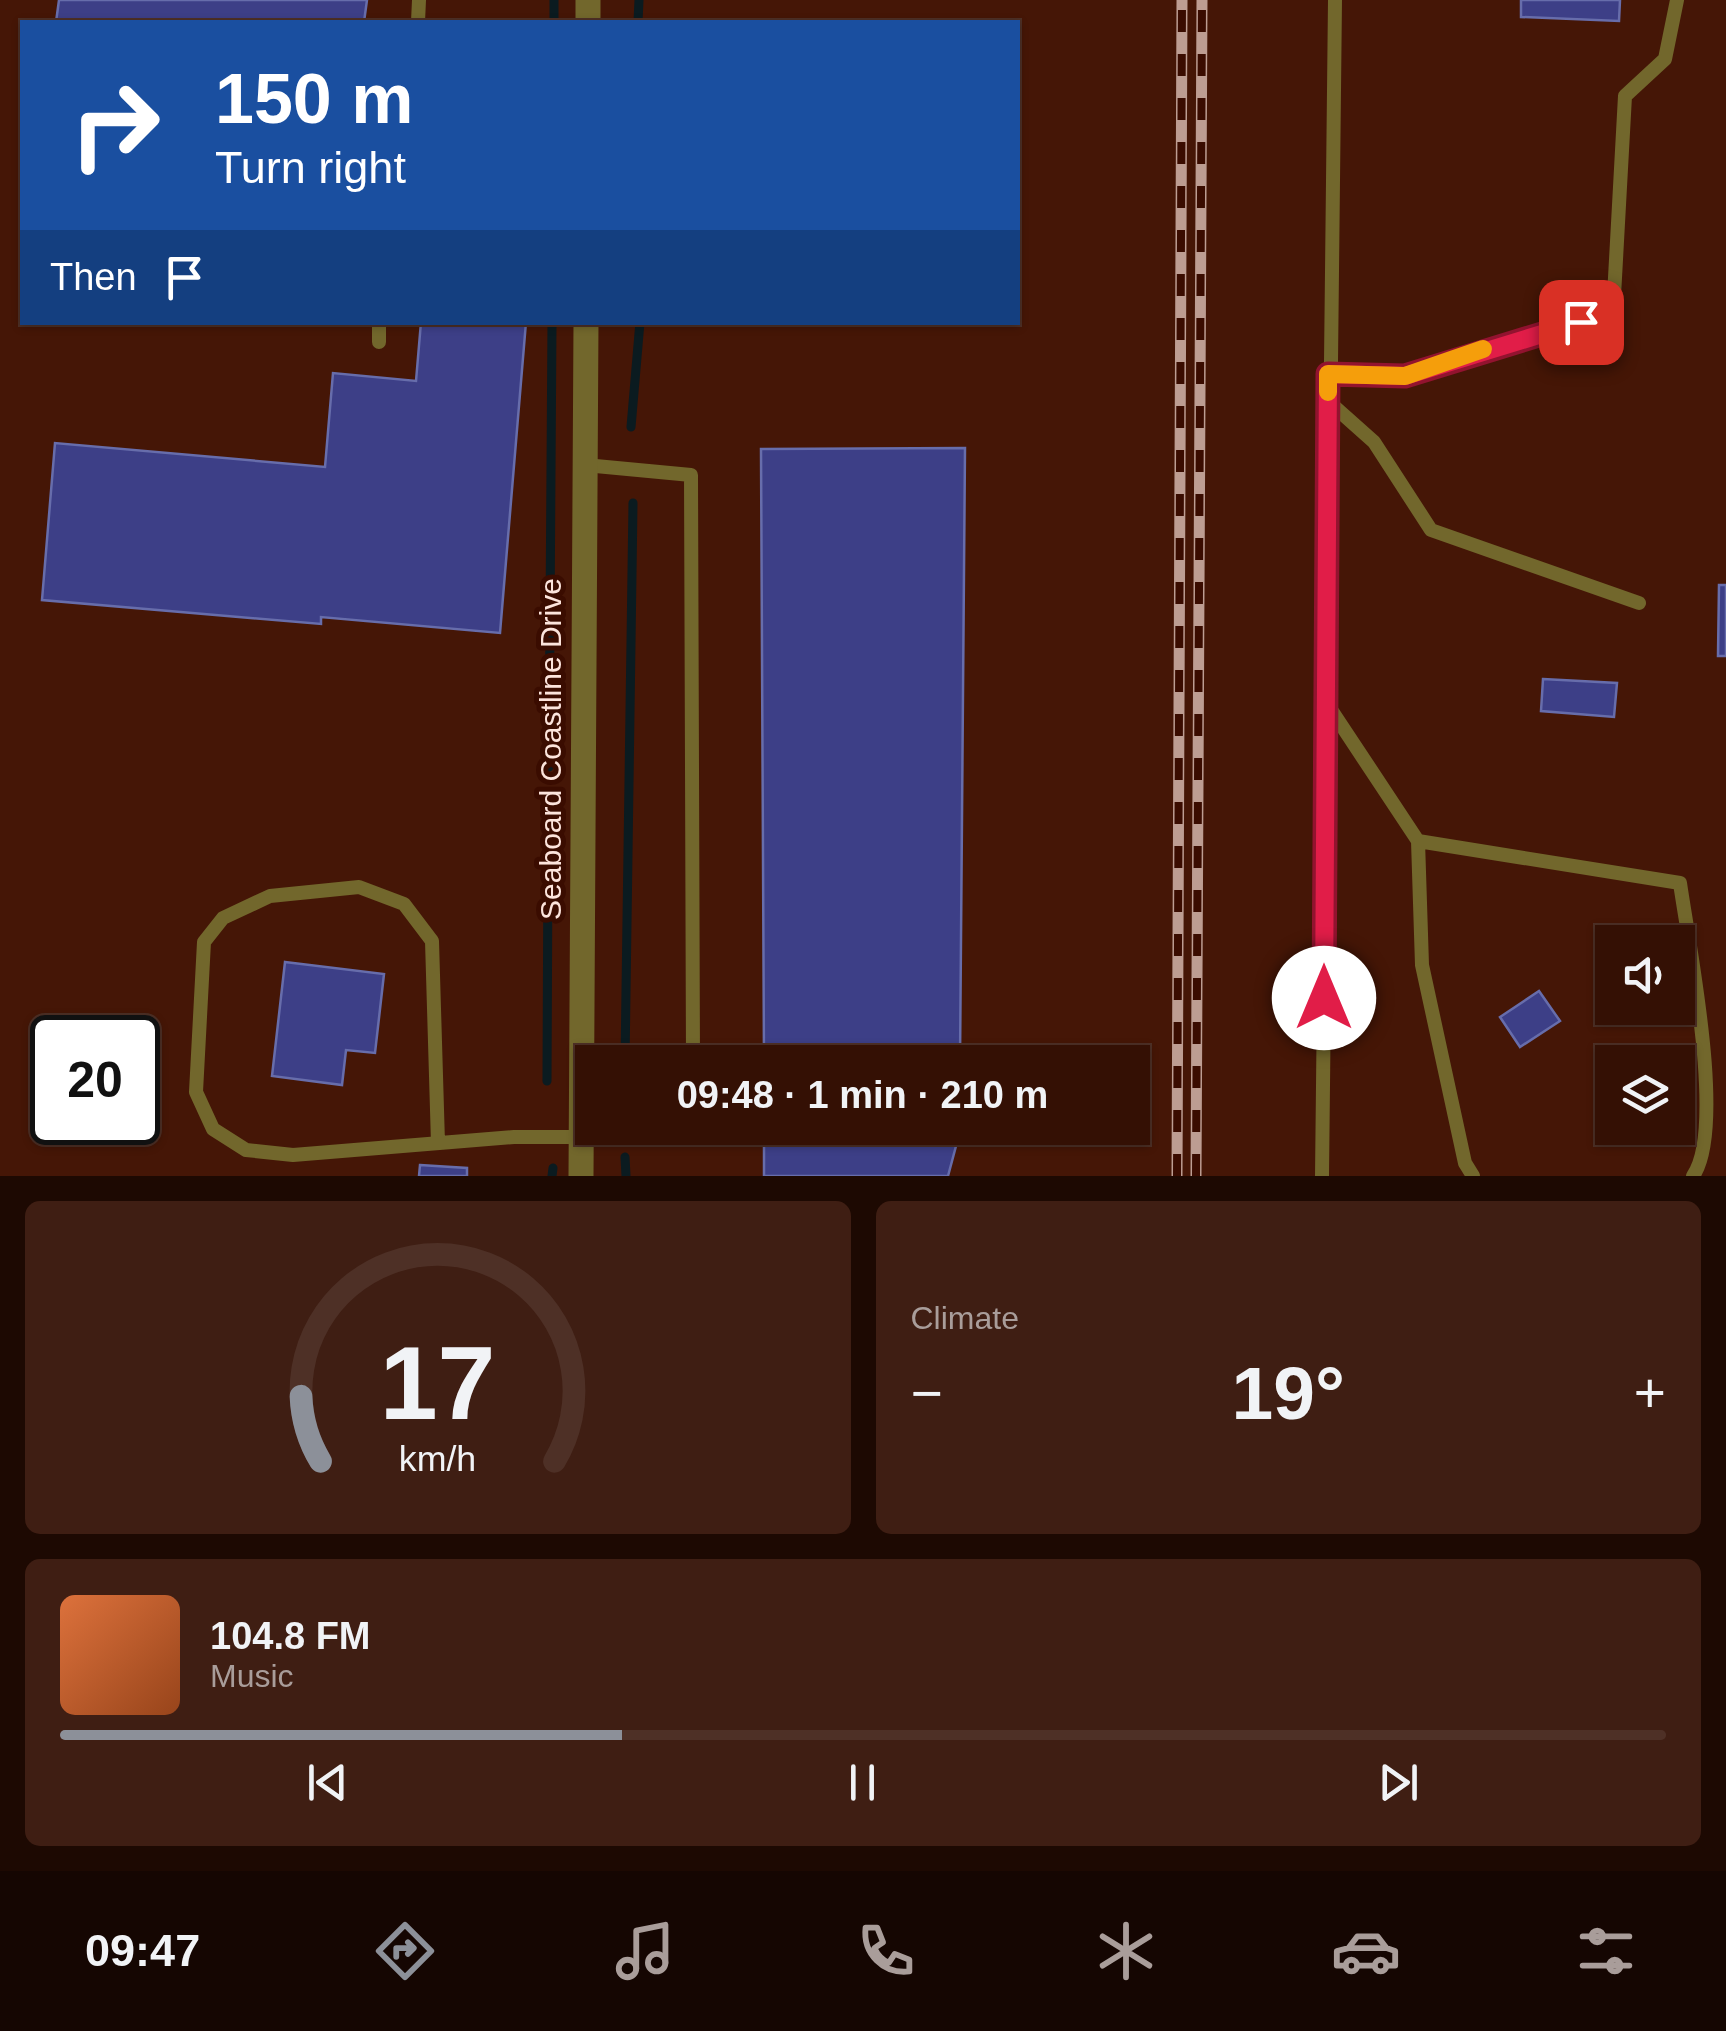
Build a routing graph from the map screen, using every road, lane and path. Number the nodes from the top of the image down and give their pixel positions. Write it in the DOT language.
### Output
graph roads {
  1 [pos="1335,0"];
  2 [pos="1677,0"];
  3 [pos="379,325"];
  4 [pos="586,325"];
  5 [pos="378,342"];
  6 [pos="1328,374"];
  7 [pos="1328,401"];
  8 [pos="585,464"];
  9 [pos="1640,604"];
  10 [pos="1325,702"];
  11 [pos="1418,841"];
  12 [pos="585,1045"];
  13 [pos="693,1045"];
  14 [pos="575,1122"];
  15 [pos="438,1143"];
  16 [pos="583,1145"];
  17 [pos="581,1176"];
  18 [pos="1322,1176"];
  19 [pos="1472,1176"];
  20 [pos="1693,1176"];
  1 -- 6 [label="lane"];
  2 -- 6 [label="lane"];
  3 -- 5 [label="lane"];
  4 -- 8 [label="street, Seaboard Coastline Drive"];
  6 -- 7 [label="lane"];
  7 -- 9 [label="lane"];
  7 -- 10 [label="lane"];
  8 -- 12 [label="street, Seaboard Coastline Drive"];
  8 -- 13 [label="lane"];
  10 -- 11 [label="lane"];
  10 -- 18 [label="lane"];
  11 -- 19 [label="lane"];
  11 -- 20 [label="lane"];
  14 -- 15 [label="lane"];
  15 -- 15 [label="lane"];
  16 -- 17 [label="street, Seaboard Coastline Drive"];
}
